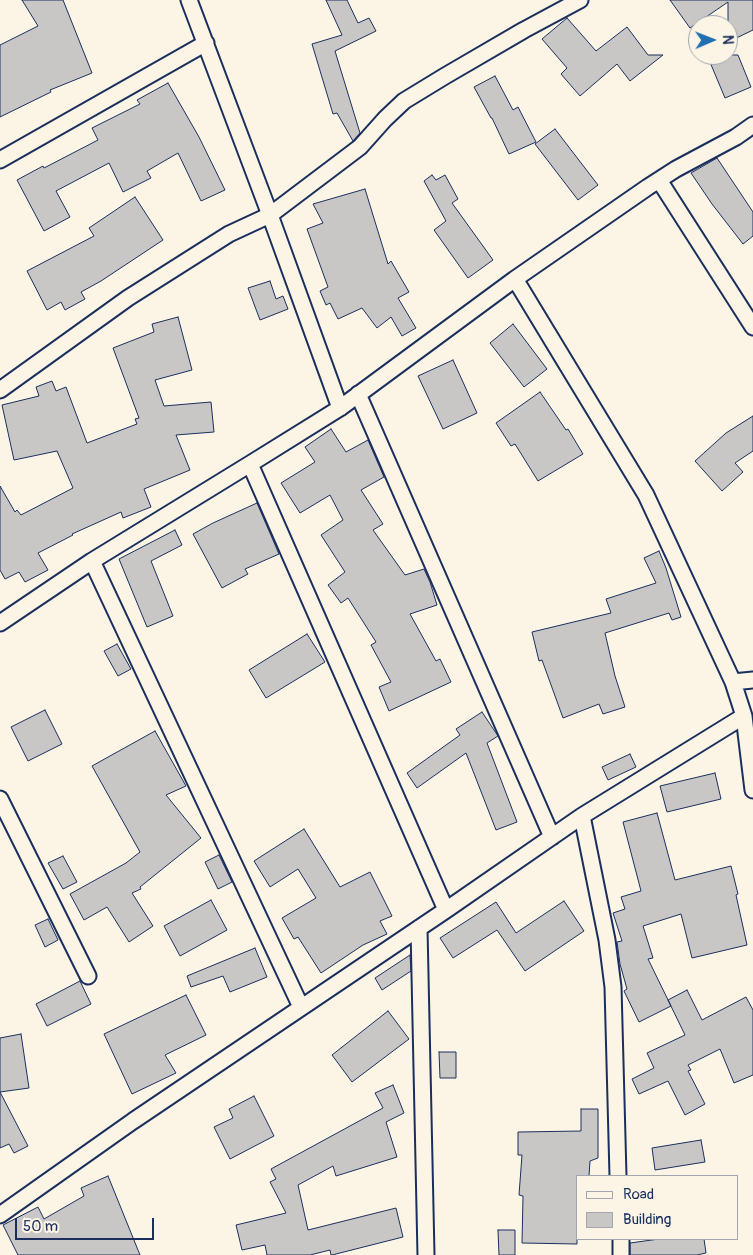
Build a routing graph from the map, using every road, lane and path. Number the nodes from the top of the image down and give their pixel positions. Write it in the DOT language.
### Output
graph roads {
  1 [pos="189,0"];
  2 [pos="580,0"];
  3 [pos="206,43"];
  4 [pos="753,125"];
  5 [pos="0,160"];
  6 [pos="659,180"];
  7 [pos="270,215"];
  8 [pos="515,279"];
  9 [pos="753,327"];
  10 [pos="0,390"];
  11 [pos="358,394"];
  12 [pos="340,408"];
  13 [pos="250,464"];
  14 [pos="92,562"];
  15 [pos="0,623"];
  16 [pos="753,680"];
  17 [pos="733,682"];
  18 [pos="744,716"];
  19 [pos="753,790"];
  20 [pos="0,799"];
  21 [pos="582,816"];
  22 [pos="552,837"];
  23 [pos="446,910"];
  24 [pos="419,928"];
  25 [pos="88,976"];
  26 [pos="302,1007"];
  27 [pos="618,1175"];
  28 [pos="0,1215"];
  29 [pos="621,1240"];
  30 [pos="426,1255"];
  31 [pos="621,1255"];
  1 -- 3 [label="street"];
  2 -- 7 [label="street"];
  3 -- 5 [label="street"];
  3 -- 7 [label="street"];
  4 -- 6 [label="street"];
  6 -- 8 [label="street"];
  6 -- 9 [label="street"];
  7 -- 10 [label="street"];
  7 -- 12 [label="street"];
  8 -- 11 [label="street"];
  8 -- 17 [label="street"];
  11 -- 12 [label="street"];
  11 -- 22 [label="street"];
  12 -- 13 [label="street"];
  13 -- 14 [label="street"];
  13 -- 23 [label="street"];
  14 -- 15 [label="street"];
  14 -- 26 [label="street"];
  16 -- 17 [label="street"];
  17 -- 18 [label="street"];
  18 -- 19 [label="street"];
  18 -- 21 [label="street"];
  20 -- 25 [label="street"];
  21 -- 22 [label="street"];
  21 -- 27 [label="street"];
  22 -- 23 [label="street"];
  23 -- 24 [label="street"];
  24 -- 26 [label="street"];
  24 -- 30 [label="street"];
  26 -- 28 [label="street"];
  29 -- 31 [label="street"];
}
